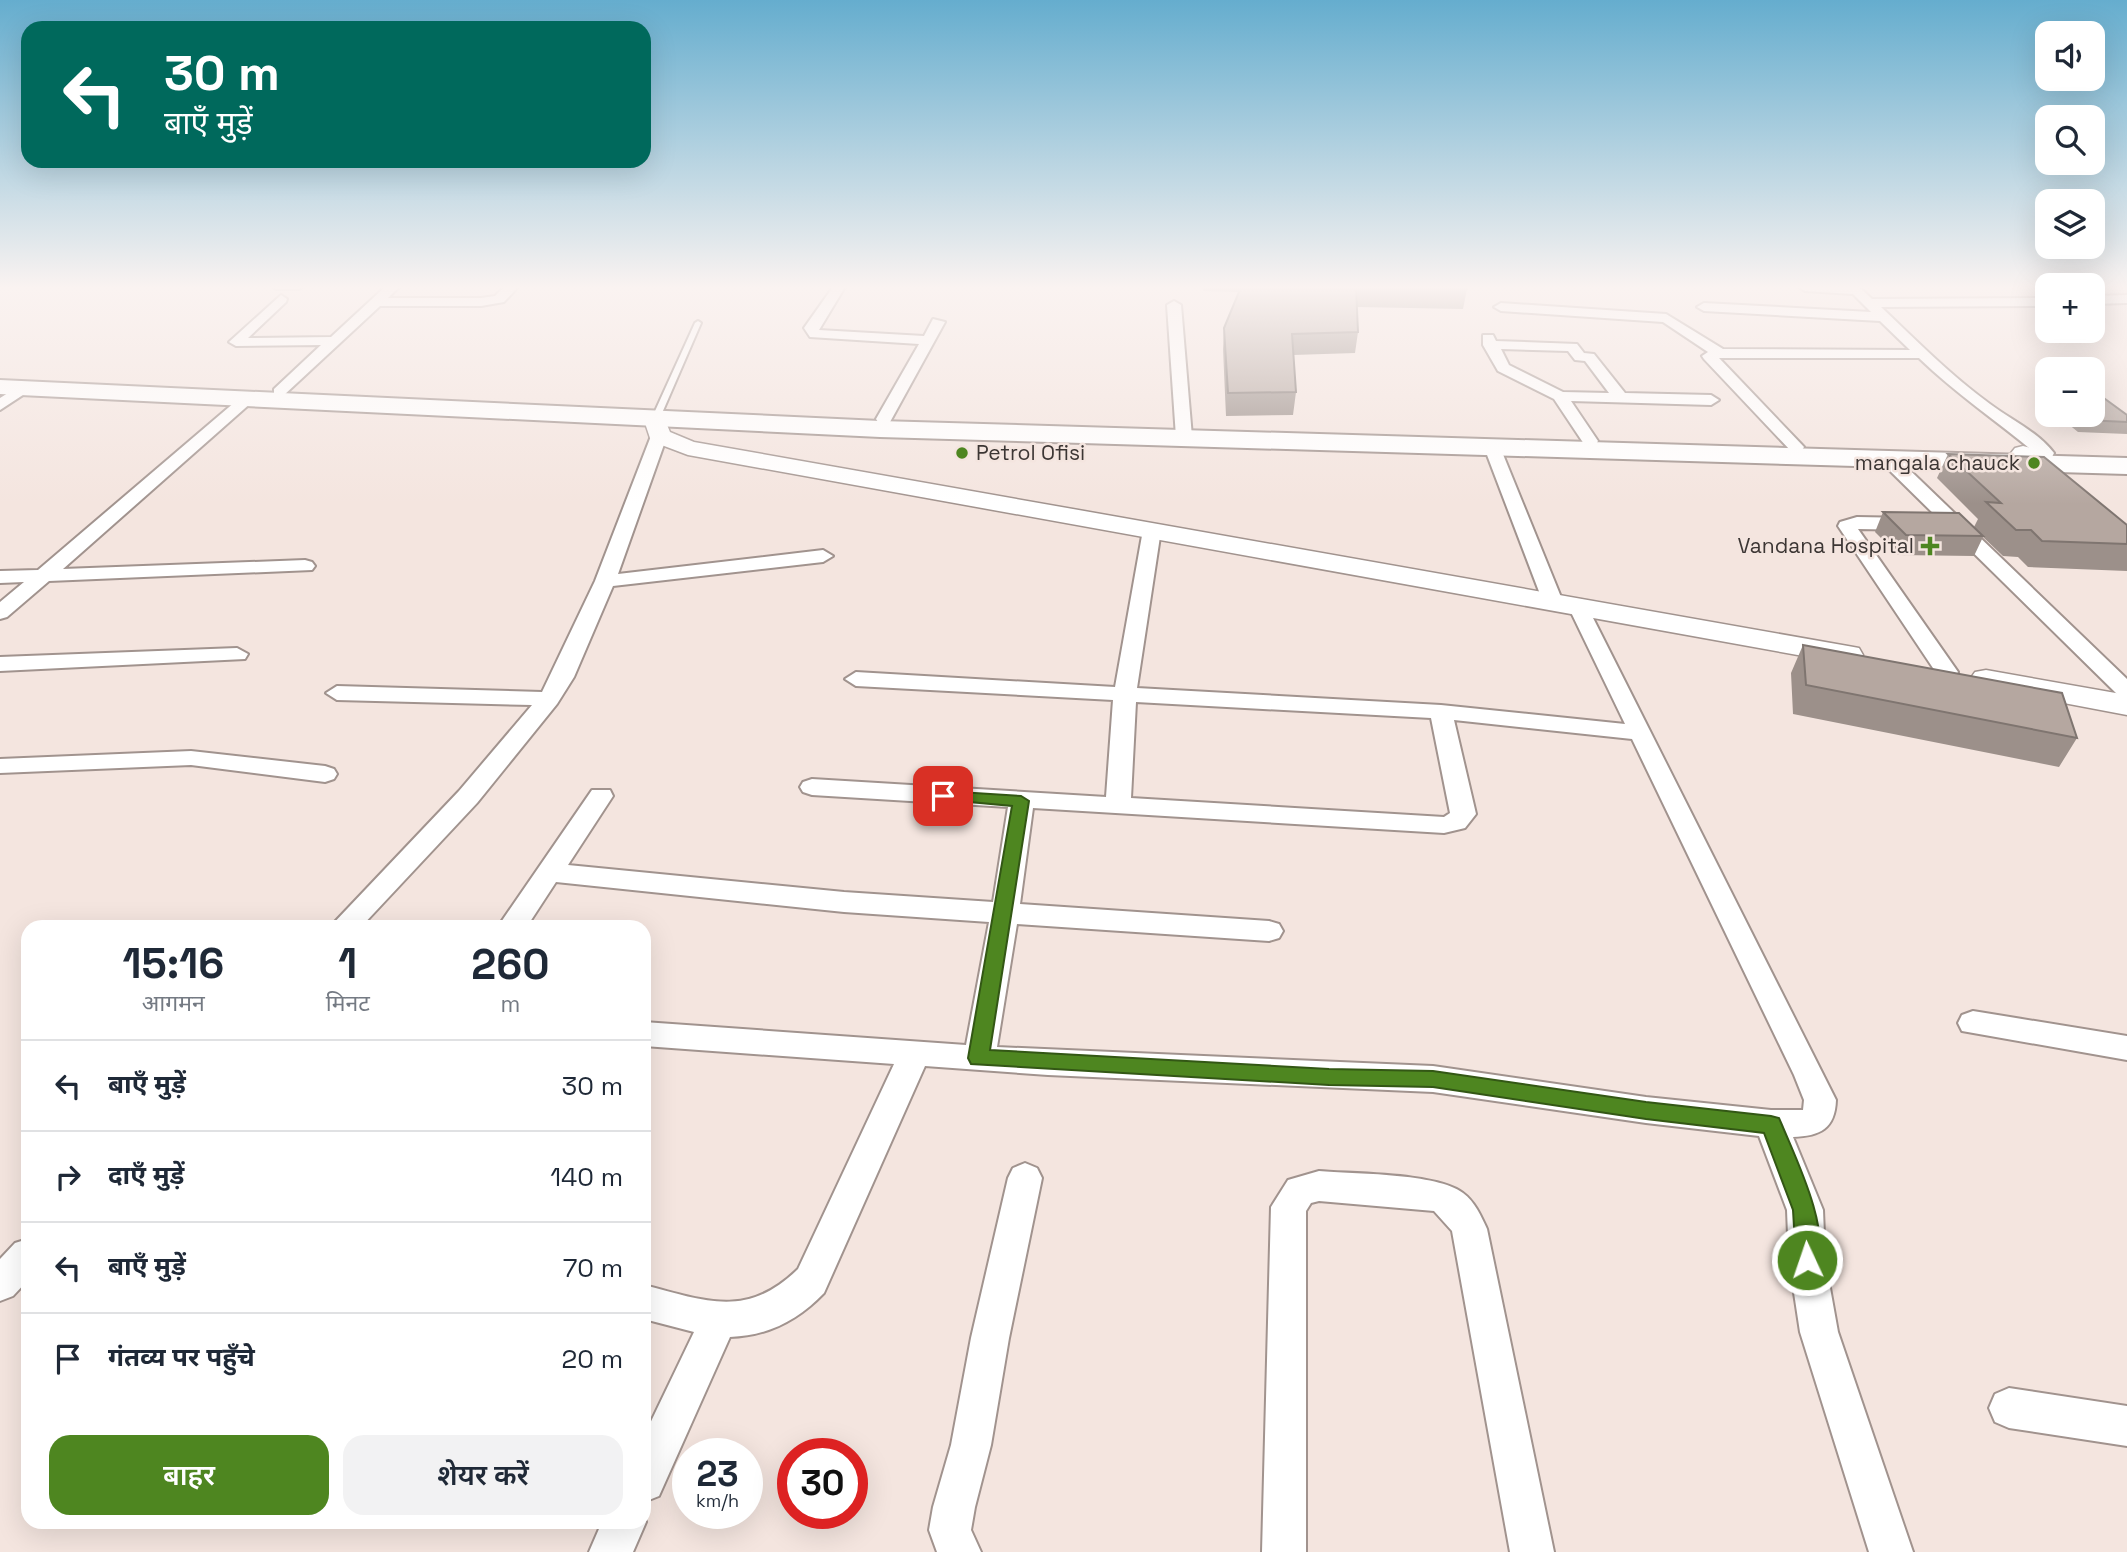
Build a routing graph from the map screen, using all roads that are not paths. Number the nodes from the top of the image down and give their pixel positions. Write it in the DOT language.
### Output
graph roads {
  1 [pos="313,359"];
  2 [pos="683,359"];
  3 [pos="917,359"];
  4 [pos="1178,359"];
  5 [pos="1498,359"];
  6 [pos="1592,359"];
  7 [pos="1711,359"];
  8 [pos="1930,359"];
  9 [pos="0,379"];
  10 [pos="12,388"];
  11 [pos="279,392"];
  12 [pos="1560,396"];
  13 [pos="1621,398"];
  14 [pos="247,399"];
  15 [pos="1711,400"];
  16 [pos="0,405"];
  17 [pos="1987,410"];
  18 [pos="884,419"];
  19 [pos="658,422"];
  20 [pos="1184,433"];
  21 [pos="1580,444"];
  22 [pos="1492,447"];
  23 [pos="1796,447"];
  24 [pos="2127,456"];
  25 [pos="1887,458"];
  26 [pos="2041,458"];
  27 [pos="2127,466"];
  28 [pos="2127,519"];
  29 [pos="1955,525"];
  30 [pos="1152,530"];
  31 [pos="2127,542"];
  32 [pos="823,556"];
  33 [pos="305,566"];
  34 [pos="45,575"];
  35 [pos="0,577"];
  36 [pos="605,581"];
  37 [pos="1566,604"];
  38 [pos="0,613"];
  39 [pos="237,654"];
  40 [pos="1879,660"];
  41 [pos="0,664"];
  42 [pos="1906,665"];
  43 [pos="1947,673"];
  44 [pos="856,679"];
  45 [pos="2127,691"];
  46 [pos="337,693"];
  47 [pos="1125,693"];
  48 [pos="549,699"];
  49 [pos="2127,705"];
  50 [pos="1440,712"];
  51 [pos="1640,733"];
  52 [pos="0,766"];
  53 [pos="325,774"];
  54 [pos="812,787"];
  55 [pos="601,796"];
  56 [pos="1021,801"];
  57 [pos="1118,807"];
  58 [pos="550,872"];
  59 [pos="1005,913"];
  60 [pos="351,920"];
  61 [pos="517,920"];
  62 [pos="1269,931"];
  63 [pos="1973,1024"];
  64 [pos="651,1034"];
  65 [pos="2127,1048"];
  66 [pos="915,1053"];
  67 [pos="979,1058"];
  68 [pos="1771,1125"];
  69 [pos="1025,1178"];
  70 [pos="21,1262"];
  71 [pos="0,1284"];
  72 [pos="651,1304"];
  73 [pos="719,1320"];
  74 [pos="2009,1408"];
  75 [pos="2127,1426"];
  76 [pos="651,1466"];
  77 [pos="622,1529"];
  78 [pos="611,1552"];
  79 [pos="959,1552"];
  80 [pos="1284,1552"];
  81 [pos="1532,1552"];
  82 [pos="1891,1552"];
  1 -- 11 [label="street"];
  2 -- 19 [label="lane"];
  3 -- 18 [label="street"];
  4 -- 20 [label="street"];
  5 -- 12 [label="street"];
  6 -- 13 [label="street"];
  7 -- 23 [label="street"];
  8 -- 17 [label="street"];
  9 -- 11 [label="highway"];
  10 -- 14 [label="highway"];
  10 -- 16 [label="street"];
  11 -- 19 [label="highway"];
  12 -- 13 [label="street"];
  12 -- 21 [label="street"];
  13 -- 15 [label="street"];
  14 -- 19 [label="highway"];
  14 -- 34 [label="street"];
  17 -- 26 [label="street"];
  17 -- 26 [label="street"];
  18 -- 19 [label="highway"];
  18 -- 20 [label="highway"];
  19 -- 20 [label="highway"];
  19 -- 30 [label="street"];
  19 -- 36 [label="street"];
  20 -- 21 [label="highway"];
  20 -- 22 [label="highway"];
  21 -- 22 [label="highway"];
  21 -- 23 [label="highway"];
  21 -- 25 [label="highway"];
  22 -- 37 [label="street"];
  23 -- 26 [label="highway"];
  24 -- 26 [label="highway"];
  25 -- 26 [label="highway"];
  25 -- 29 [label="street"];
  26 -- 27 [label="highway"];
  26 -- 28 [label="street"];
  26 -- 31 [label="street"];
  29 -- 43 [label="street"];
  29 -- 45 [label="street"];
  30 -- 37 [label="street"];
  30 -- 47 [label="street"];
  32 -- 36 [label="street"];
  33 -- 34 [label="street"];
  34 -- 35 [label="street"];
  34 -- 38 [label="street"];
  36 -- 48 [label="street"];
  37 -- 40 [label="street"];
  37 -- 51 [label="street"];
  39 -- 41 [label="street"];
  42 -- 43 [label="street"];
  43 -- 49 [label="street"];
  44 -- 47 [label="street"];
  46 -- 48 [label="street"];
  47 -- 50 [label="street"];
  47 -- 57 [label="street"];
  48 -- 60 [label="street"];
  50 -- 51 [label="street"];
  50 -- 57 [label="street"];
  51 -- 68 [label="street"];
  52 -- 53 [label="street"];
  54 -- 56 [label="street"];
  55 -- 58 [label="street"];
  56 -- 57 [label="street"];
  56 -- 59 [label="street"];
  58 -- 59 [label="street"];
  58 -- 61 [label="street"];
  59 -- 62 [label="street"];
  59 -- 67 [label="street"];
  63 -- 65 [label="street"];
  64 -- 66 [label="street"];
  66 -- 67 [label="street"];
  66 -- 73 [label="street"];
  67 -- 68 [label="street"];
  68 -- 82 [label="street"];
  69 -- 79 [label="street"];
  70 -- 71 [label="street"];
  72 -- 73 [label="street"];
  73 -- 76 [label="street"];
  74 -- 75 [label="street"];
  77 -- 78 [label="street"];
  80 -- 81 [label="street"];
}
